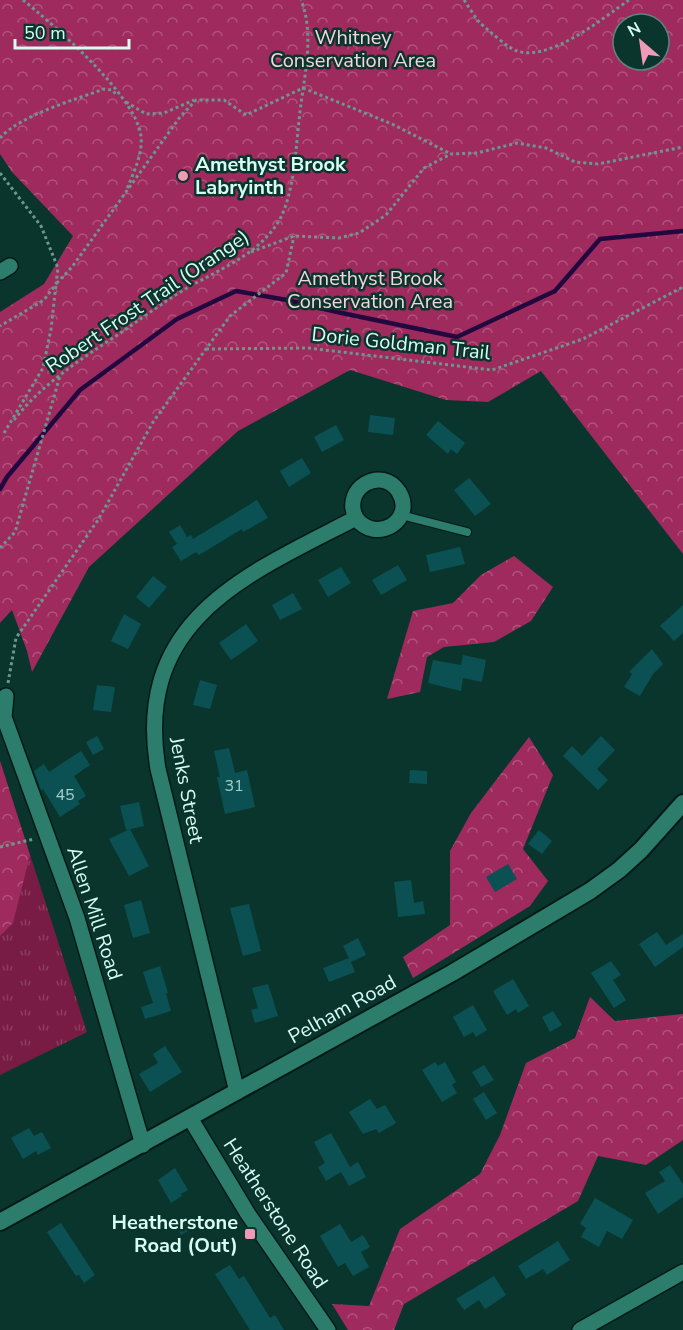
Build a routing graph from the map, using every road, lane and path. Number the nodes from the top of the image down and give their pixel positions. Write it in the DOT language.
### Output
graph roads {
  1 [pos="23,0"];
  2 [pos="301,0"];
  3 [pos="464,0"];
  4 [pos="629,0"];
  5 [pos="303,88"];
  6 [pos="124,100"];
  7 [pos="196,100"];
  8 [pos="0,138"];
  9 [pos="683,147"];
  10 [pos="451,154"];
  11 [pos="0,173"];
  12 [pos="126,194"];
  13 [pos="294,236"];
  14 [pos="237,260"];
  15 [pos="56,284"];
  16 [pos="683,287"];
  17 [pos="0,326"];
  18 [pos="206,349"];
  19 [pos="60,375"];
  20 [pos="3,433"];
  21 [pos="0,438"];
  22 [pos="401,515"];
  23 [pos="356,518"];
  24 [pos="467,532"];
  25 [pos="0,548"];
  26 [pos="6,696"];
  27 [pos="683,803"];
  28 [pos="47,835"];
  29 [pos="0,847"];
  30 [pos="237,1092"];
  31 [pos="190,1118"];
  32 [pos="143,1144"];
  33 [pos="0,1222"];
  34 [pos="683,1272"];
  35 [pos="328,1330"];
  36 [pos="580,1330"];
  1 -- 6 [label="path"];
  2 -- 5 [label="path, Robert Frost Trail (Orange)"];
  3 -- 4 [label="path"];
  5 -- 7 [label="path"];
  5 -- 10 [label="path"];
  5 -- 14 [label="path, Robert Frost Trail (Orange)"];
  6 -- 7 [label="path"];
  6 -- 8 [label="path"];
  6 -- 12 [label="path"];
  7 -- 12 [label="path"];
  9 -- 10 [label="path"];
  10 -- 13 [label="path"];
  11 -- 15 [label="path"];
  12 -- 15 [label="path"];
  13 -- 14 [label="path"];
  13 -- 18 [label="path"];
  14 -- 19 [label="path, Robert Frost Trail (Orange)"];
  15 -- 17 [label="path"];
  15 -- 20 [label="path"];
  16 -- 18 [label="path, Dorie Goldman Trail"];
  18 -- 26 [label="path"];
  19 -- 20 [label="path, Robert Frost Trail (Orange)"];
  19 -- 25 [label="path"];
  20 -- 21 [label="path, Robert Frost Trail (Orange)"];
  22 -- 23 [label="street"];
  22 -- 23 [label="street"];
  22 -- 24 [label="lane"];
  23 -- 30 [label="street, Jenks Street"];
  26 -- 28 [label="street, Allen Mill Road"];
  27 -- 30 [label="main road, Pelham Road"];
  28 -- 29 [label="path"];
  28 -- 32 [label="street, Allen Mill Road"];
  30 -- 31 [label="main road, Pelham Road"];
  31 -- 32 [label="main road, Pelham Road"];
  31 -- 35 [label="street, Heatherstone Road"];
  32 -- 33 [label="main road, Pelham Road"];
  34 -- 36 [label="street"];
}
